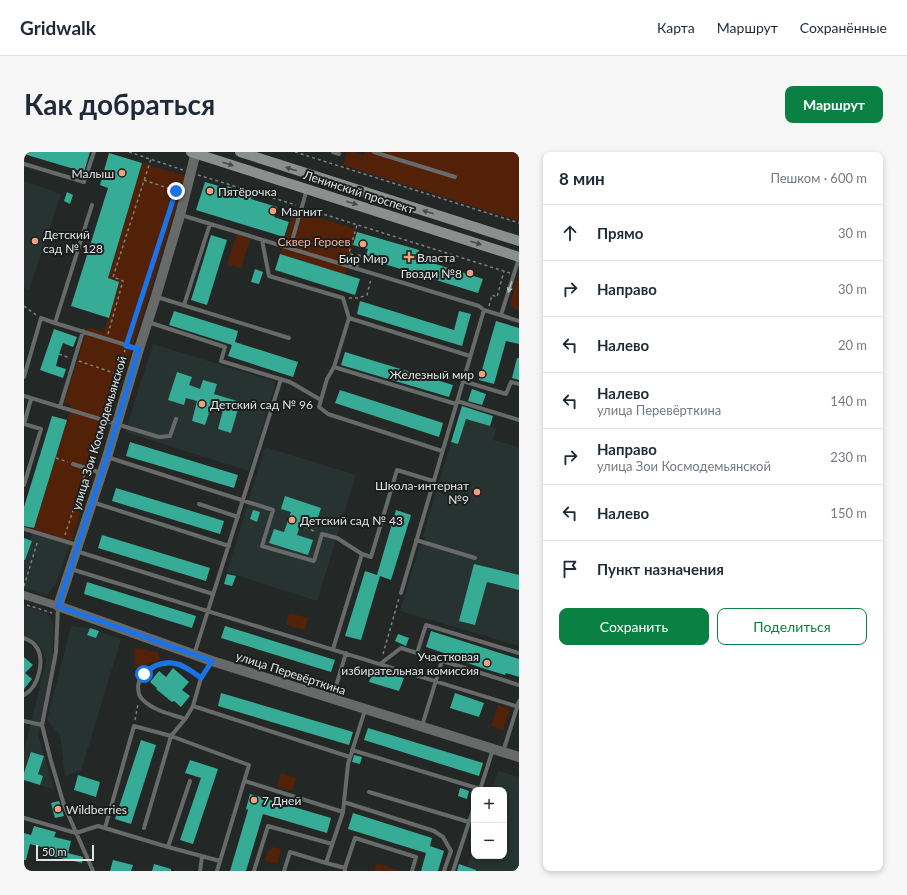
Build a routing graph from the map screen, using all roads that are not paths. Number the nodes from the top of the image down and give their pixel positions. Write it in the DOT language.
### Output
graph roads {
  1 [pos="94,152"];
  2 [pos="194,152"];
  3 [pos="240,152"];
  4 [pos="333,152"];
  5 [pos="374,152"];
  6 [pos="339,154"];
  7 [pos="24,164"];
  8 [pos="455,177"];
  9 [pos="308,190"];
  10 [pos="92,205"];
  11 [pos="180,215"];
  12 [pos="210,224"];
  13 [pos="262,240"];
  14 [pos="519,241"];
  15 [pos="290,248"];
  16 [pos="359,256"];
  17 [pos="519,257"];
  18 [pos="356,268"];
  19 [pos="156,296"];
  20 [pos="184,305"];
  21 [pos="486,311"];
  22 [pos="501,315"];
  23 [pos="349,318"];
  24 [pos="519,321"];
  25 [pos="148,322"];
  26 [pos="55,323"];
  27 [pos="83,331"];
  28 [pos="289,338"];
  29 [pos="139,349"];
  30 [pos="470,356"];
  31 [pos="334,367"];
  32 [pos="24,377"];
  33 [pos="281,379"];
  34 [pos="463,381"];
  35 [pos="519,384"];
  36 [pos="24,396"];
  37 [pos="31,399"];
  38 [pos="321,400"];
  39 [pos="457,402"];
  40 [pos="60,407"];
  41 [pos="176,419"];
  42 [pos="519,420"];
  43 [pos="117,423"];
  44 [pos="442,451"];
  45 [pos="107,457"];
  46 [pos="73,464"];
  47 [pos="101,473"];
  48 [pos="433,481"];
  49 [pos="24,485"];
  50 [pos="243,500"];
  51 [pos="92,502"];
  52 [pos="199,504"];
  53 [pos="238,517"];
  54 [pos="24,529"];
  55 [pos="416,540"];
  56 [pos="228,546"];
  57 [pos="76,548"];
  58 [pos="362,554"];
  59 [pos="475,558"];
  60 [pos="70,569"];
  61 [pos="401,593"];
  62 [pos="213,594"];
  63 [pos="24,595"];
  64 [pos="58,610"];
  65 [pos="208,611"];
  66 [pos="24,638"];
  67 [pos="334,649"];
  68 [pos="346,653"];
  69 [pos="417,653"];
  70 [pos="519,653"];
  71 [pos="194,654"];
  72 [pos="212,661"];
  73 [pos="442,661"];
  74 [pos="380,664"];
  75 [pos="201,678"];
  76 [pos="436,681"];
  77 [pos="519,685"];
  78 [pos="24,695"];
  79 [pos="332,699"];
  80 [pos="519,701"];
  81 [pos="193,706"];
  82 [pos="518,707"];
  83 [pos="365,710"];
  84 [pos="185,719"];
  85 [pos="24,721"];
  86 [pos="42,725"];
  87 [pos="421,728"];
  88 [pos="171,736"];
  89 [pos="352,750"];
  90 [pos="498,751"];
  91 [pos="350,757"];
  92 [pos="519,757"];
  93 [pos="190,780"];
  94 [pos="245,781"];
  95 [pos="473,787"];
  96 [pos="481,787"];
  97 [pos="369,792"];
  98 [pos="344,802"];
  99 [pos="342,812"];
  100 [pos="471,816"];
  101 [pos="24,818"];
  102 [pos="469,822"];
  103 [pos="104,828"];
  104 [pos="144,828"];
  105 [pos="76,833"];
  106 [pos="332,844"];
  107 [pos="168,847"];
  108 [pos="202,857"];
  109 [pos="220,861"];
  110 [pos="326,863"];
  111 [pos="345,870"];
  112 [pos="93,871"];
  113 [pos="200,871"];
  114 [pos="217,871"];
  115 [pos="254,871"];
  116 [pos="284,871"];
  117 [pos="412,871"];
  118 [pos="444,871"];
  119 [pos="453,871"];
  1 -- 7 [label="lane"];
  2 -- 9 [label="main road, Ленинский проспект, one-way"];
  2 -- 11 [label="street, улица Зои Космодемьянской"];
  14 -- 3 [label="main road, Ленинский проспект, one-way"];
  4 -- 6 [label="lane"];
  5 -- 8 [label="lane"];
  9 -- 15 [label="lane"];
  9 -- 17 [label="main road, Ленинский проспект, one-way"];
  10 -- 26 [label="lane"];
  11 -- 12 [label="lane"];
  11 -- 19 [label="street, улица Зои Космодемьянской"];
  12 -- 13 [label="lane"];
  12 -- 20 [label="lane"];
  13 -- 15 [label="lane"];
  13 -- 23 [label="lane"];
  15 -- 18 [label="lane"];
  16 -- 18 [label="lane"];
  17 -- 22 [label="lane, one-way"];
  18 -- 21 [label="lane"];
  19 -- 20 [label="lane"];
  19 -- 25 [label="street, улица Зои Космодемьянской"];
  20 -- 28 [label="lane"];
  21 -- 22 [label="lane"];
  21 -- 30 [label="lane"];
  22 -- 24 [label="lane"];
  23 -- 30 [label="lane"];
  23 -- 31 [label="lane"];
  25 -- 29 [label="street, улица Зои Космодемьянской"];
  25 -- 33 [label="lane"];
  26 -- 27 [label="lane"];
  26 -- 32 [label="lane"];
  27 -- 29 [label="lane"];
  27 -- 40 [label="lane"];
  29 -- 43 [label="street, улица Зои Космодемьянской"];
  30 -- 34 [label="lane"];
  31 -- 38 [label="lane"];
  31 -- 39 [label="lane"];
  33 -- 38 [label="lane"];
  33 -- 50 [label="lane"];
  34 -- 35 [label="lane"];
  34 -- 39 [label="lane"];
  36 -- 37 [label="lane"];
  37 -- 40 [label="lane"];
  37 -- 49 [label="lane"];
  38 -- 44 [label="lane"];
  39 -- 42 [label="lane"];
  39 -- 44 [label="lane"];
  40 -- 43 [label="lane"];
  41 -- 43 [label="lane"];
  43 -- 45 [label="street, улица Зои Космодемьянской"];
  44 -- 48 [label="lane"];
  45 -- 47 [label="street, улица Зои Космодемьянской"];
  45 -- 50 [label="lane"];
  46 -- 47 [label="lane"];
  47 -- 51 [label="street, улица Зои Космодемьянской"];
  48 -- 55 [label="lane"];
  48 -- 58 [label="lane"];
  50 -- 53 [label="lane"];
  50 -- 58 [label="lane"];
  51 -- 56 [label="lane"];
  51 -- 57 [label="street, улица Зои Космодемьянской"];
  52 -- 53 [label="lane"];
  53 -- 56 [label="lane"];
  54 -- 57 [label="lane"];
  55 -- 59 [label="lane"];
  55 -- 61 [label="lane"];
  56 -- 62 [label="lane"];
  57 -- 60 [label="street, улица Зои Космодемьянской"];
  57 -- 62 [label="lane"];
  58 -- 67 [label="lane"];
  60 -- 64 [label="street, улица Зои Космодемьянской"];
  60 -- 65 [label="lane"];
  62 -- 65 [label="lane"];
  63 -- 64 [label="street"];
  64 -- 71 [label="street, улица Перевёрткина"];
  64 -- 86 [label="lane"];
  65 -- 67 [label="lane"];
  65 -- 71 [label="lane"];
  66 -- 78 [label="lane"];
  67 -- 68 [label="lane"];
  68 -- 74 [label="lane"];
  68 -- 79 [label="lane"];
  69 -- 70 [label="lane"];
  69 -- 73 [label="lane"];
  69 -- 74 [label="lane"];
  71 -- 72 [label="street, улица Перевёрткина"];
  72 -- 75 [label="lane"];
  72 -- 79 [label="street, улица Перевёрткина"];
  73 -- 76 [label="lane"];
  73 -- 77 [label="lane"];
  74 -- 76 [label="lane"];
  75 -- 81 [label="lane"];
  75 -- 84 [label="lane"];
  76 -- 82 [label="lane"];
  76 -- 87 [label="lane"];
  79 -- 83 [label="street, улица Перевёрткина"];
  80 -- 82 [label="lane"];
  81 -- 84 [label="lane"];
  81 -- 91 [label="lane"];
  82 -- 90 [label="lane"];
  83 -- 87 [label="street, улица Перевёрткина"];
  83 -- 89 [label="lane"];
  84 -- 88 [label="lane"];
  85 -- 86 [label="lane"];
  86 -- 105 [label="lane"];
  87 -- 90 [label="street, улица Перевёрткина"];
  88 -- 94 [label="lane"];
  88 -- 103 [label="lane"];
  88 -- 104 [label="lane"];
  89 -- 91 [label="lane"];
  89 -- 95 [label="lane"];
  90 -- 92 [label="street, улица Перевёрткина"];
  90 -- 96 [label="lane"];
  91 -- 98 [label="lane"];
  93 -- 107 [label="lane"];
  94 -- 99 [label="lane"];
  94 -- 109 [label="lane"];
  97 -- 102 [label="lane"];
  98 -- 99 [label="lane"];
  98 -- 118 [label="lane"];
  99 -- 106 [label="lane"];
  100 -- 102 [label="lane"];
  101 -- 105 [label="lane"];
  102 -- 119 [label="lane"];
  103 -- 105 [label="lane"];
  103 -- 107 [label="lane"];
  105 -- 112 [label="lane"];
  106 -- 110 [label="lane"];
  106 -- 115 [label="lane"];
  107 -- 108 [label="lane"];
  108 -- 109 [label="lane"];
  108 -- 113 [label="lane"];
  109 -- 114 [label="lane"];
  110 -- 111 [label="lane"];
  110 -- 116 [label="lane"];
  111 -- 117 [label="lane"];
}
